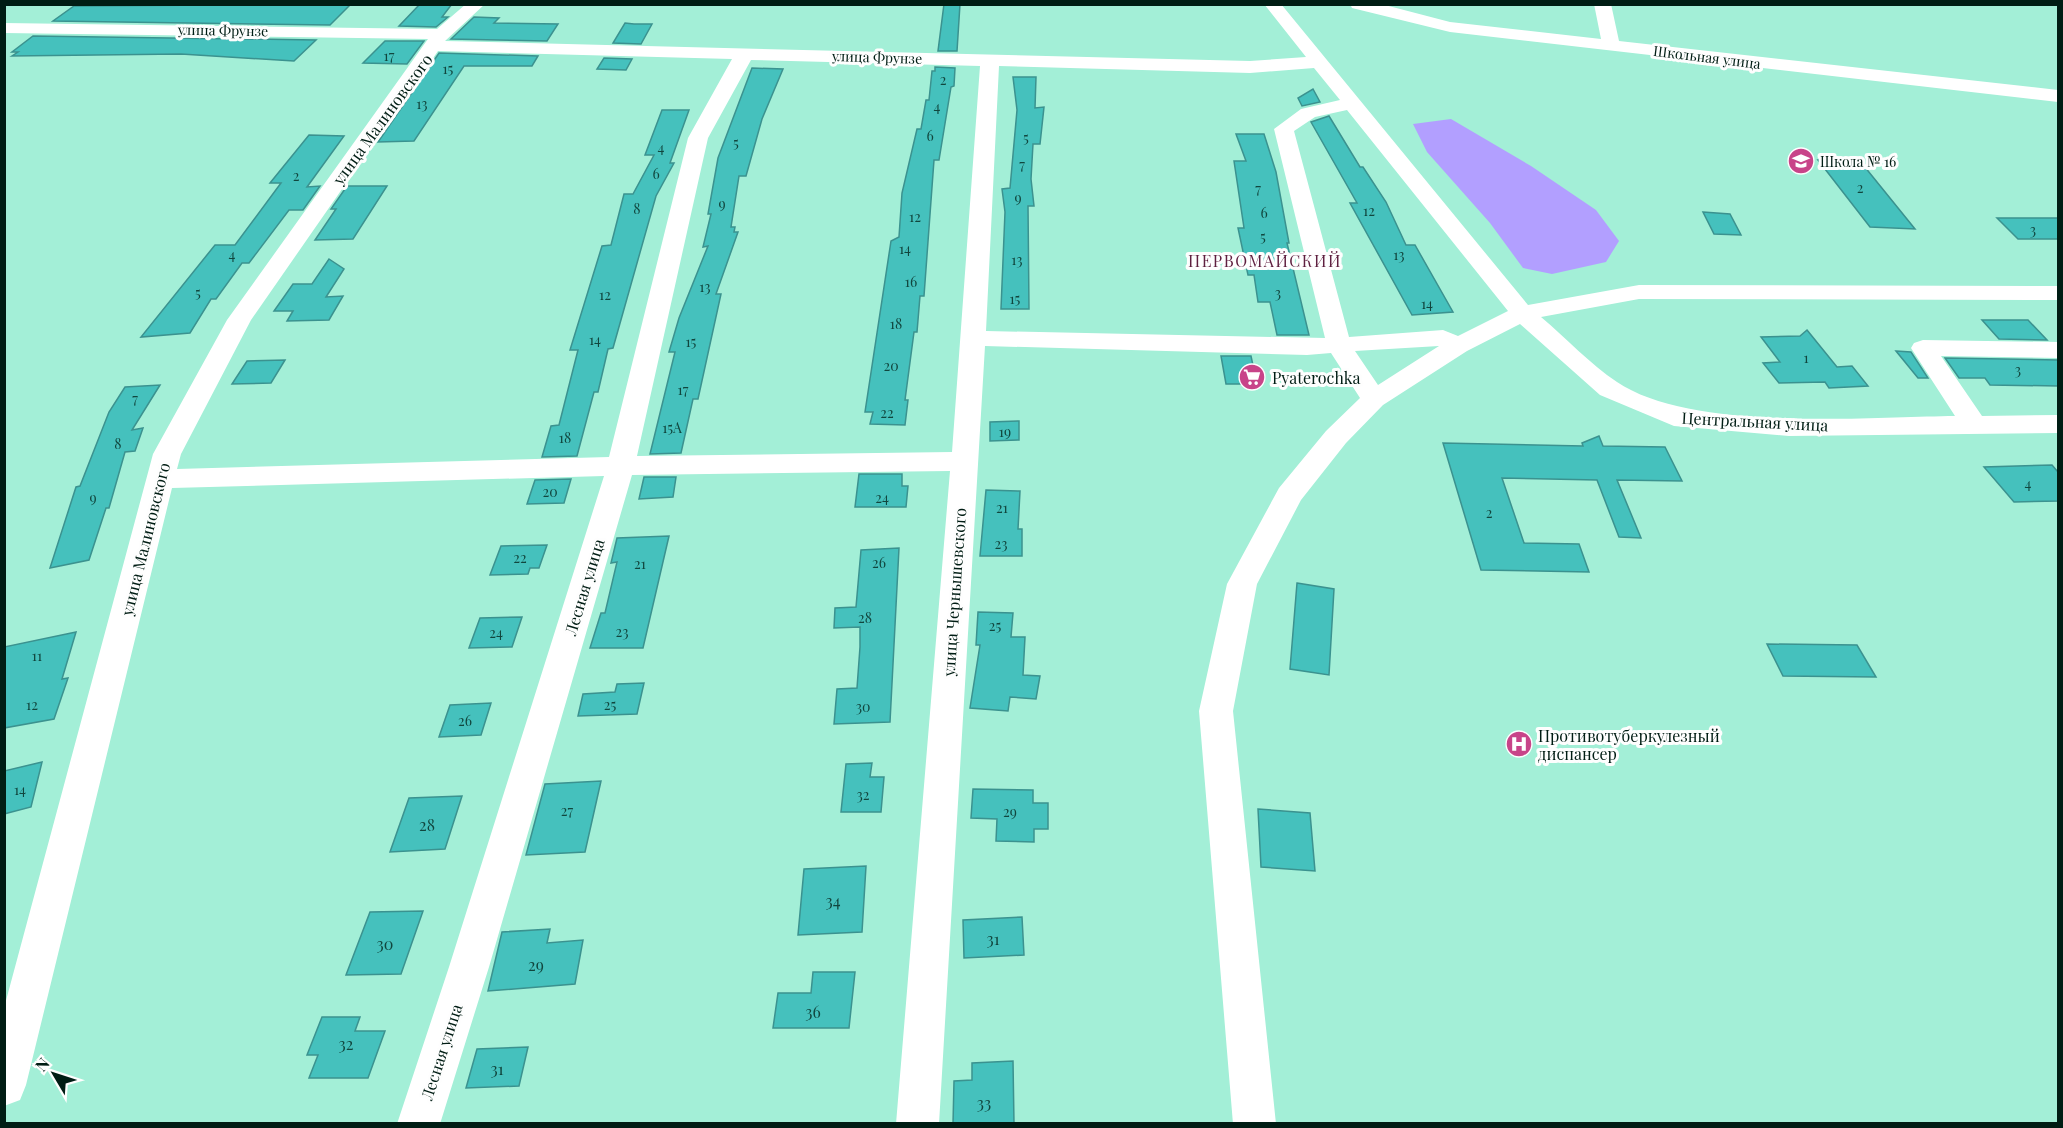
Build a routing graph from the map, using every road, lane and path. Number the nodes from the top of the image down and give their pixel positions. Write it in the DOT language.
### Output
graph roads {
  1 [pos="477,4"];
  2 [pos="1272,4"];
  3 [pos="1358,4"];
  4 [pos="1602,4"];
  5 [pos="4,28"];
  6 [pos="438,40"];
  7 [pos="1611,45"];
  8 [pos="745,53"];
  9 [pos="990,60"];
  10 [pos="1318,62"];
  11 [pos="2058,96"];
  12 [pos="1352,103"];
  13 [pos="2050,293"];
  14 [pos="2058,311"];
  15 [pos="1522,313"];
  16 [pos="973,339"];
  17 [pos="1339,346"];
  18 [pos="1458,346"];
  19 [pos="2058,350"];
  20 [pos="1374,399"];
  21 [pos="2058,424"];
  22 [pos="1974,425"];
  23 [pos="964,461"];
  24 [pos="621,466"];
  25 [pos="161,479"];
  26 [pos="5,1085"];
  27 [pos="418,1124"];
  28 [pos="917,1124"];
  29 [pos="1255,1124"];
  1 -- 6 [label="street, улица Малиновского"];
  2 -- 10 [label="street, Центральная улица"];
  3 -- 7 [label="street, Школьная улица"];
  4 -- 7 [label="street"];
  5 -- 6 [label="street, улица Фрунзе"];
  6 -- 8 [label="street, улица Фрунзе"];
  6 -- 25 [label="street, улица Малиновского"];
  7 -- 11 [label="street, Школьная улица"];
  8 -- 9 [label="street, улица Фрунзе"];
  8 -- 24 [label="street, Лесная улица"];
  9 -- 10 [label="street, улица Фрунзе"];
  9 -- 16 [label="street, улица Чернышевского"];
  10 -- 12 [label="street, Центральная улица"];
  12 -- 15 [label="street, Центральная улица"];
  12 -- 17 [label="street"];
  13 -- 14 [label="street"];
  13 -- 15 [label="street"];
  15 -- 18 [label="street"];
  15 -- 22 [label="street, Центральная улица"];
  16 -- 17 [label="street"];
  16 -- 23 [label="street, улица Чернышевского"];
  17 -- 18 [label="street"];
  17 -- 20 [label="street"];
  18 -- 20 [label="street"];
  19 -- 22 [label="street"];
  20 -- 29 [label="street"];
  21 -- 22 [label="street, Центральная улица"];
  23 -- 24 [label="street"];
  23 -- 28 [label="street, улица Чернышевского"];
  24 -- 25 [label="street"];
  24 -- 27 [label="street, Лесная улица"];
  25 -- 26 [label="street, улица Малиновского"];
}
